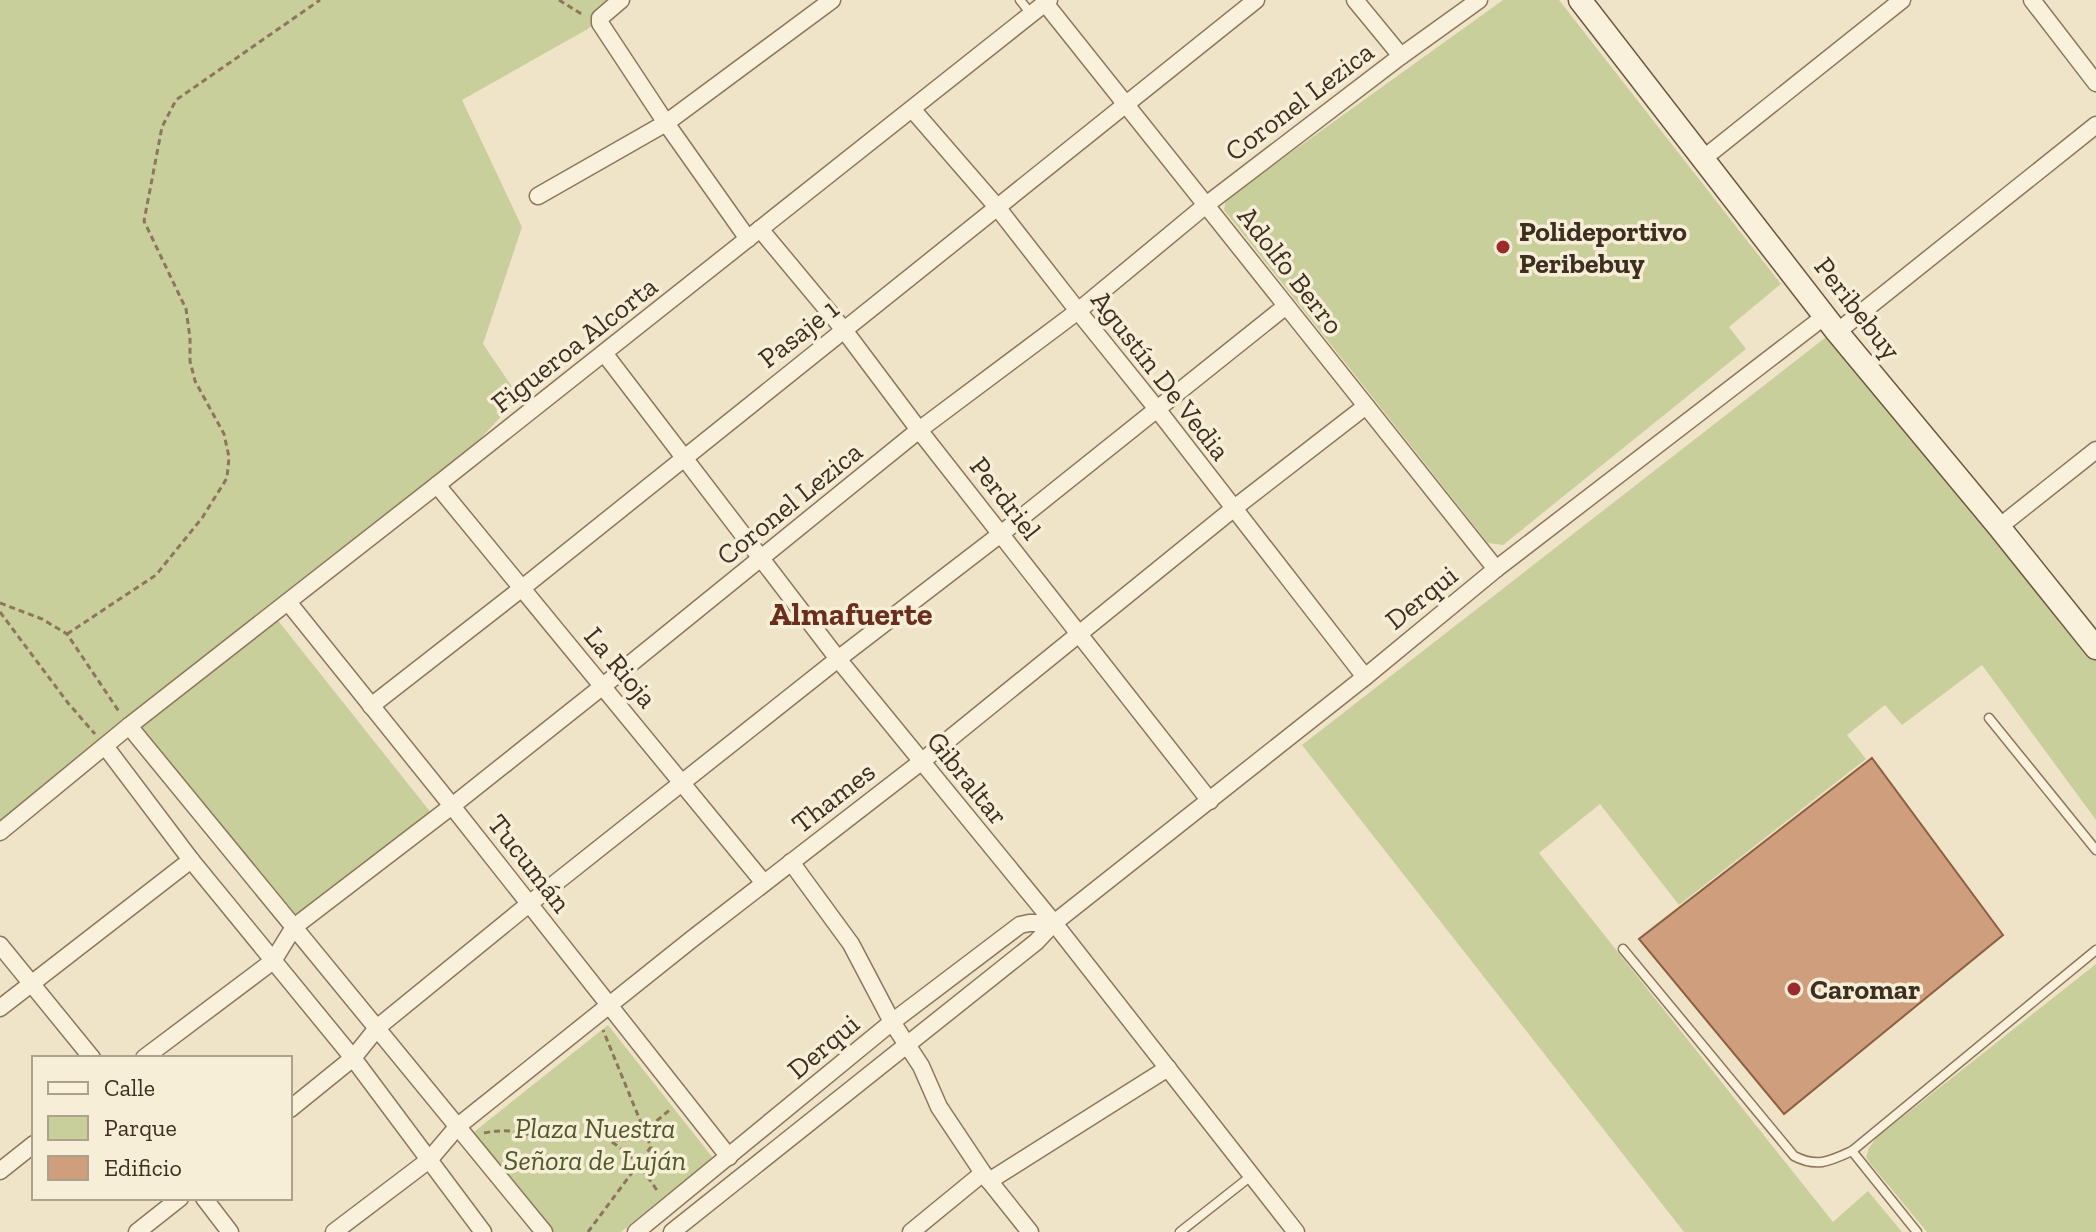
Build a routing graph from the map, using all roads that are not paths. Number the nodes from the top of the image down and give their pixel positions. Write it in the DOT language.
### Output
graph roads {
  1 [pos="621,0"];
  2 [pos="832,0"];
  3 [pos="1020,0"];
  4 [pos="1256,0"];
  5 [pos="1355,0"];
  6 [pos="1479,0"];
  7 [pos="1580,0"];
  8 [pos="1902,0"];
  9 [pos="2032,0"];
  10 [pos="1047,1"];
  11 [pos="1031,14"];
  12 [pos="1401,56"];
  13 [pos="2096,83"];
  14 [pos="1126,104"];
  15 [pos="912,109"];
  16 [pos="666,123"];
  17 [pos="2096,125"];
  18 [pos="1704,158"];
  19 [pos="538,196"];
  20 [pos="1206,205"];
  21 [pos="997,207"];
  22 [pos="754,234"];
  23 [pos="1286,306"];
  24 [pos="1078,311"];
  25 [pos="1831,324"];
  26 [pos="844,330"];
  27 [pos="604,353"];
  28 [pos="1366,406"];
  29 [pos="1157,409"];
  30 [pos="919,430"];
  31 [pos="2096,450"];
  32 [pos="684,457"];
  33 [pos="437,485"];
  34 [pos="1233,509"];
  35 [pos="1999,527"];
  36 [pos="1002,533"];
  37 [pos="761,559"];
  38 [pos="1496,569"];
  39 [pos="521,589"];
  40 [pos="288,602"];
  41 [pos="1080,634"];
  42 [pos="2096,648"];
  43 [pos="838,659"];
  44 [pos="1365,677"];
  45 [pos="603,686"];
  46 [pos="371,706"];
  47 [pos="1989,718"];
  48 [pos="129,726"];
  49 [pos="105,746"];
  50 [pos="921,762"];
  51 [pos="682,783"];
  52 [pos="1210,801"];
  53 [pos="452,806"];
  54 [pos="0,832"];
  55 [pos="2096,850"];
  56 [pos="191,860"];
  57 [pos="791,862"];
  58 [pos="764,883"];
  59 [pos="529,904"];
  60 [pos="1054,923"];
  61 [pos="294,927"];
  62 [pos="0,945"];
  63 [pos="1623,949"];
  64 [pos="2096,950"];
  65 [pos="273,961"];
  66 [pos="32,983"];
  67 [pos="0,1008"];
  68 [pos="603,1011"];
  69 [pos="892,1022"];
  70 [pos="378,1027"];
  71 [pos="907,1044"];
  72 [pos="90,1056"];
  73 [pos="147,1056"];
  74 [pos="353,1058"];
  75 [pos="1168,1068"];
  76 [pos="292,1107"];
  77 [pos="462,1131"];
  78 [pos="32,1146"];
  79 [pos="1852,1151"];
  80 [pos="729,1157"];
  81 [pos="429,1160"];
  82 [pos="0,1171"];
  83 [pos="1251,1176"];
  84 [pos="986,1177"];
  85 [pos="177,1200"];
  86 [pos="206,1200"];
  87 [pos="137,1232"];
  88 [pos="230,1232"];
  89 [pos="334,1232"];
  90 [pos="483,1232"];
  91 [pos="544,1232"];
  92 [pos="636,1232"];
  93 [pos="672,1232"];
  94 [pos="911,1232"];
  95 [pos="1030,1232"];
  96 [pos="1180,1232"];
  97 [pos="1296,1232"];
  98 [pos="1917,1232"];
  1 -- 16 [label="street, Perdriel"];
  2 -- 16 [label="street"];
  3 -- 11 [label="lane"];
  4 -- 14 [label="street, Pasaje 1"];
  5 -- 12 [label="street"];
  6 -- 12 [label="street, Coronel Lezica"];
  7 -- 18 [label="street, Peribebuy"];
  8 -- 18 [label="street"];
  9 -- 13 [label="street"];
  10 -- 11 [label="street, Figueroa Alcorta"];
  10 -- 14 [label="street, Adolfo Berro"];
  11 -- 15 [label="street, Figueroa Alcorta"];
  12 -- 20 [label="street, Coronel Lezica"];
  14 -- 20 [label="street, Adolfo Berro"];
  14 -- 21 [label="street, Pasaje 1"];
  15 -- 21 [label="street, Agustín De Vedia"];
  15 -- 22 [label="street, Figueroa Alcorta"];
  16 -- 19 [label="street"];
  16 -- 22 [label="street, Perdriel"];
  17 -- 25 [label="street, Derqui"];
  18 -- 25 [label="street, Peribebuy"];
  20 -- 23 [label="street, Adolfo Berro"];
  20 -- 24 [label="street, Coronel Lezica"];
  21 -- 24 [label="street, Agustín De Vedia"];
  21 -- 26 [label="street, Pasaje 1"];
  22 -- 26 [label="street, Perdriel"];
  22 -- 27 [label="street, Figueroa Alcorta"];
  23 -- 28 [label="street, Adolfo Berro"];
  23 -- 29 [label="street"];
  24 -- 29 [label="street, Agustín De Vedia"];
  24 -- 30 [label="street, Coronel Lezica"];
  25 -- 35 [label="street, Peribebuy"];
  25 -- 38 [label="street, Derqui"];
  26 -- 30 [label="street, Perdriel"];
  26 -- 32 [label="street, Pasaje 1"];
  27 -- 32 [label="street, Gibraltar"];
  27 -- 33 [label="street, Figueroa Alcorta"];
  28 -- 34 [label="street, Thames"];
  28 -- 38 [label="street, Adolfo Berro"];
  29 -- 34 [label="street, Agustín De Vedia"];
  29 -- 36 [label="street"];
  30 -- 36 [label="street, Perdriel"];
  30 -- 37 [label="street, Coronel Lezica"];
  31 -- 35 [label="street"];
  32 -- 37 [label="street, Gibraltar"];
  32 -- 39 [label="street, Pasaje 1"];
  33 -- 39 [label="street, La Rioja"];
  33 -- 40 [label="street, Figueroa Alcorta"];
  34 -- 41 [label="street, Thames"];
  34 -- 44 [label="street, Agustín De Vedia"];
  35 -- 42 [label="street, Peribebuy"];
  36 -- 41 [label="street, Perdriel"];
  36 -- 43 [label="street"];
  37 -- 43 [label="street, Gibraltar"];
  37 -- 45 [label="street, Coronel Lezica"];
  38 -- 44 [label="street, Derqui"];
  39 -- 45 [label="street, La Rioja"];
  39 -- 46 [label="street, Pasaje 1"];
  40 -- 46 [label="street, Tucumán"];
  40 -- 48 [label="street, Figueroa Alcorta"];
  41 -- 50 [label="street, Thames"];
  41 -- 52 [label="street, Perdriel"];
  43 -- 50 [label="street, Gibraltar"];
  43 -- 51 [label="street"];
  44 -- 52 [label="street, Derqui"];
  45 -- 51 [label="street, La Rioja"];
  45 -- 53 [label="street, Coronel Lezica"];
  46 -- 53 [label="street, Tucumán"];
  47 -- 55 [label="lane"];
  48 -- 49 [label="street, Figueroa Alcorta"];
  48 -- 61 [label="street"];
  49 -- 54 [label="street, Figueroa Alcorta"];
  49 -- 56 [label="street"];
  50 -- 57 [label="street, Thames"];
  50 -- 60 [label="street, Gibraltar"];
  51 -- 58 [label="street, La Rioja"];
  51 -- 59 [label="street"];
  52 -- 60 [label="street, Derqui"];
  53 -- 59 [label="street, Tucumán"];
  53 -- 61 [label="street, Coronel Lezica"];
  56 -- 65 [label="street"];
  56 -- 66 [label="street"];
  57 -- 58 [label="street, Thames"];
  57 -- 69 [label="street"];
  58 -- 68 [label="street, Thames"];
  59 -- 68 [label="street, Tucumán"];
  59 -- 70 [label="street"];
  60 -- 69 [label="street, Derqui"];
  60 -- 71 [label="street, Derqui"];
  60 -- 75 [label="street, Gibraltar"];
  61 -- 65 [label="street, Coronel Lezica"];
  61 -- 70 [label="street"];
  62 -- 66 [label="street"];
  63 -- 79 [label="lane"];
  64 -- 79 [label="lane"];
  65 -- 73 [label="street, Coronel Lezica"];
  65 -- 74 [label="street"];
  66 -- 67 [label="street"];
  66 -- 72 [label="street"];
  68 -- 77 [label="street, Thames"];
  68 -- 80 [label="street, Tucumán"];
  69 -- 71 [label="street"];
  69 -- 80 [label="street, Derqui"];
  70 -- 74 [label="street"];
  70 -- 77 [label="street"];
  71 -- 84 [label="street"];
  71 -- 93 [label="street, Derqui"];
  74 -- 76 [label="street"];
  74 -- 81 [label="street"];
  75 -- 83 [label="street, Gibraltar"];
  75 -- 84 [label="street"];
  77 -- 81 [label="street, Thames"];
  77 -- 91 [label="street"];
  78 -- 82 [label="street"];
  79 -- 98 [label="lane"];
  80 -- 92 [label="street, Derqui"];
  81 -- 89 [label="street, Thames"];
  81 -- 90 [label="street"];
  83 -- 96 [label="lane"];
  83 -- 97 [label="street, Gibraltar"];
  84 -- 94 [label="street"];
  84 -- 95 [label="street"];
  85 -- 87 [label="street"];
  86 -- 88 [label="street"];
}
